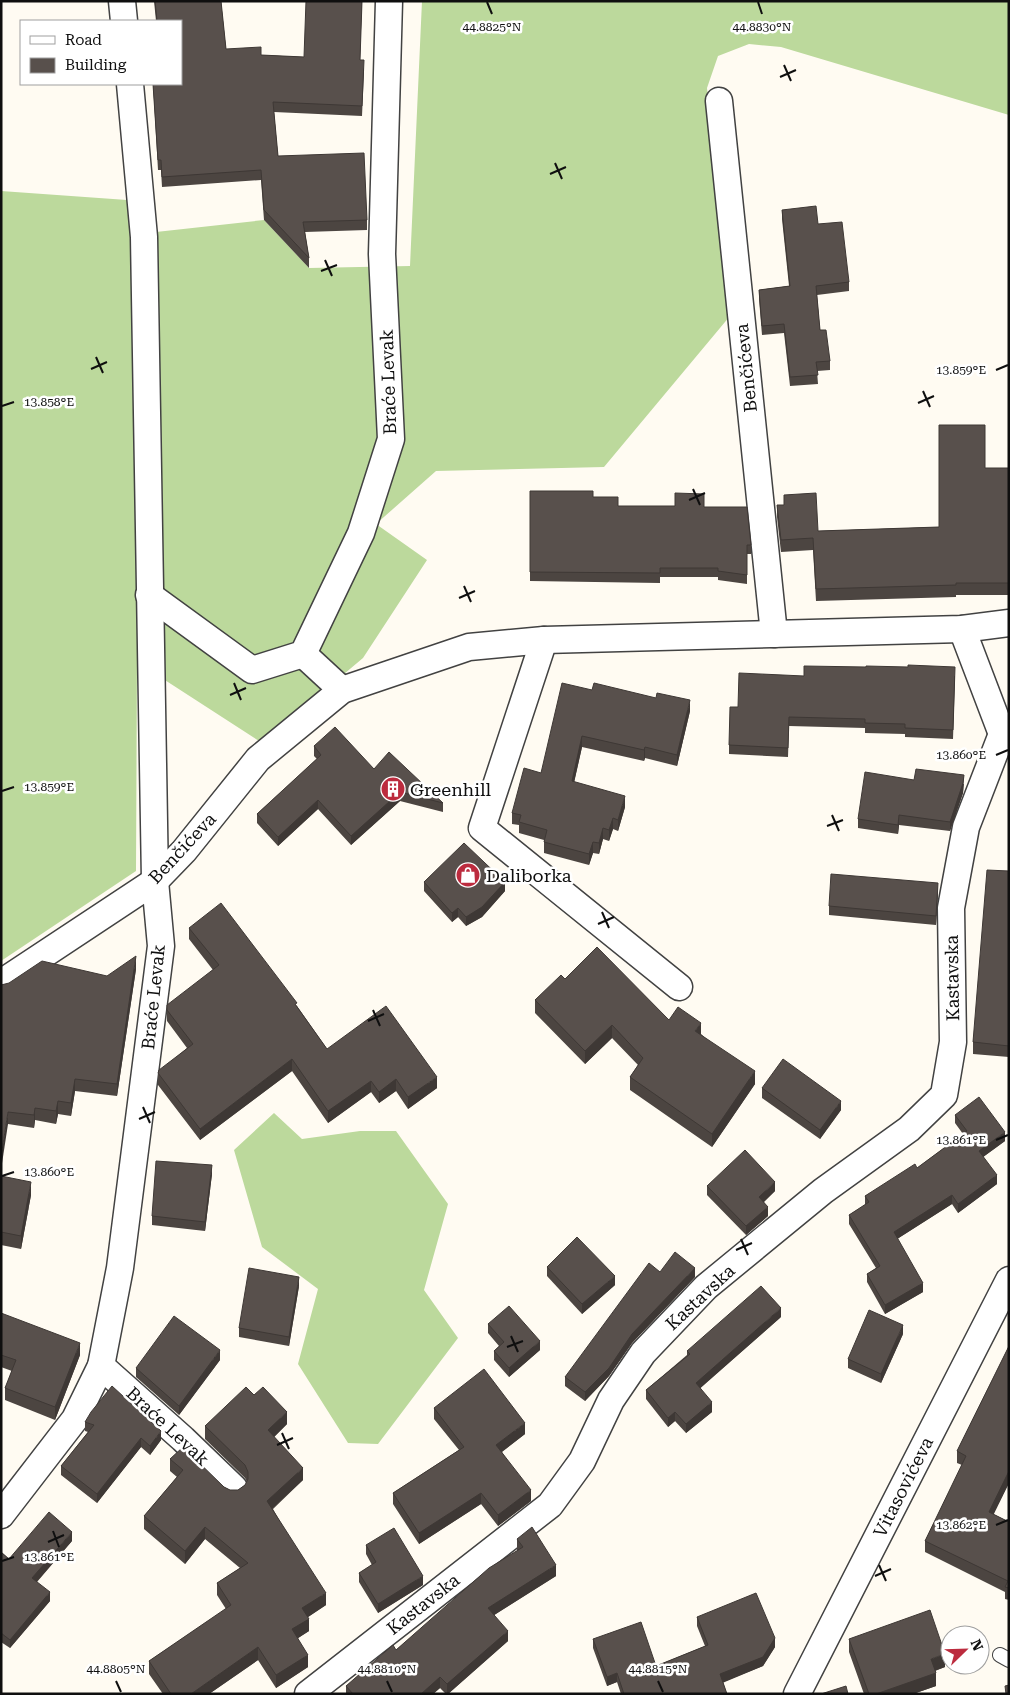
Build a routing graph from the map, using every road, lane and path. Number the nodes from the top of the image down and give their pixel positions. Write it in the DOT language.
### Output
graph roads {
  1 [pos="122,1"];
  2 [pos="389,1"];
  3 [pos="124,20"];
  4 [pos="130,85"];
  5 [pos="720,101"];
  6 [pos="149,595"];
  7 [pos="1009,623"];
  8 [pos="962,629"];
  9 [pos="774,634"];
  10 [pos="544,640"];
  11 [pos="303,654"];
  12 [pos="342,690"];
  13 [pos="1006,731"];
  14 [pos="155,881"];
  15 [pos="1,983"];
  16 [pos="680,987"];
  17 [pos="1009,1280"];
  18 [pos="101,1366"];
  19 [pos="234,1488"];
  20 [pos="1,1515"];
  21 [pos="308,1694"];
  22 [pos="797,1694"];
  1 -- 3 [label="street"];
  2 -- 11 [label="street, Braće Levak"];
  4 -- 6 [label="street, Braće Levak"];
  5 -- 9 [label="street, Benčićeva"];
  6 -- 11 [label="street"];
  6 -- 14 [label="street, Braće Levak"];
  7 -- 8 [label="street, Benčićeva"];
  8 -- 9 [label="street, Benčićeva"];
  8 -- 13 [label="street"];
  9 -- 10 [label="street, Benčićeva"];
  10 -- 12 [label="street, Benčićeva"];
  10 -- 16 [label="street"];
  11 -- 12 [label="street"];
  12 -- 14 [label="street, Benčićeva"];
  13 -- 21 [label="street, Kastavska"];
  14 -- 15 [label="street, Benčićeva"];
  14 -- 18 [label="street, Braće Levak"];
  17 -- 22 [label="street, Vitasovićeva"];
  18 -- 19 [label="street, Braće Levak"];
  18 -- 20 [label="street, Braće Levak"];
}
